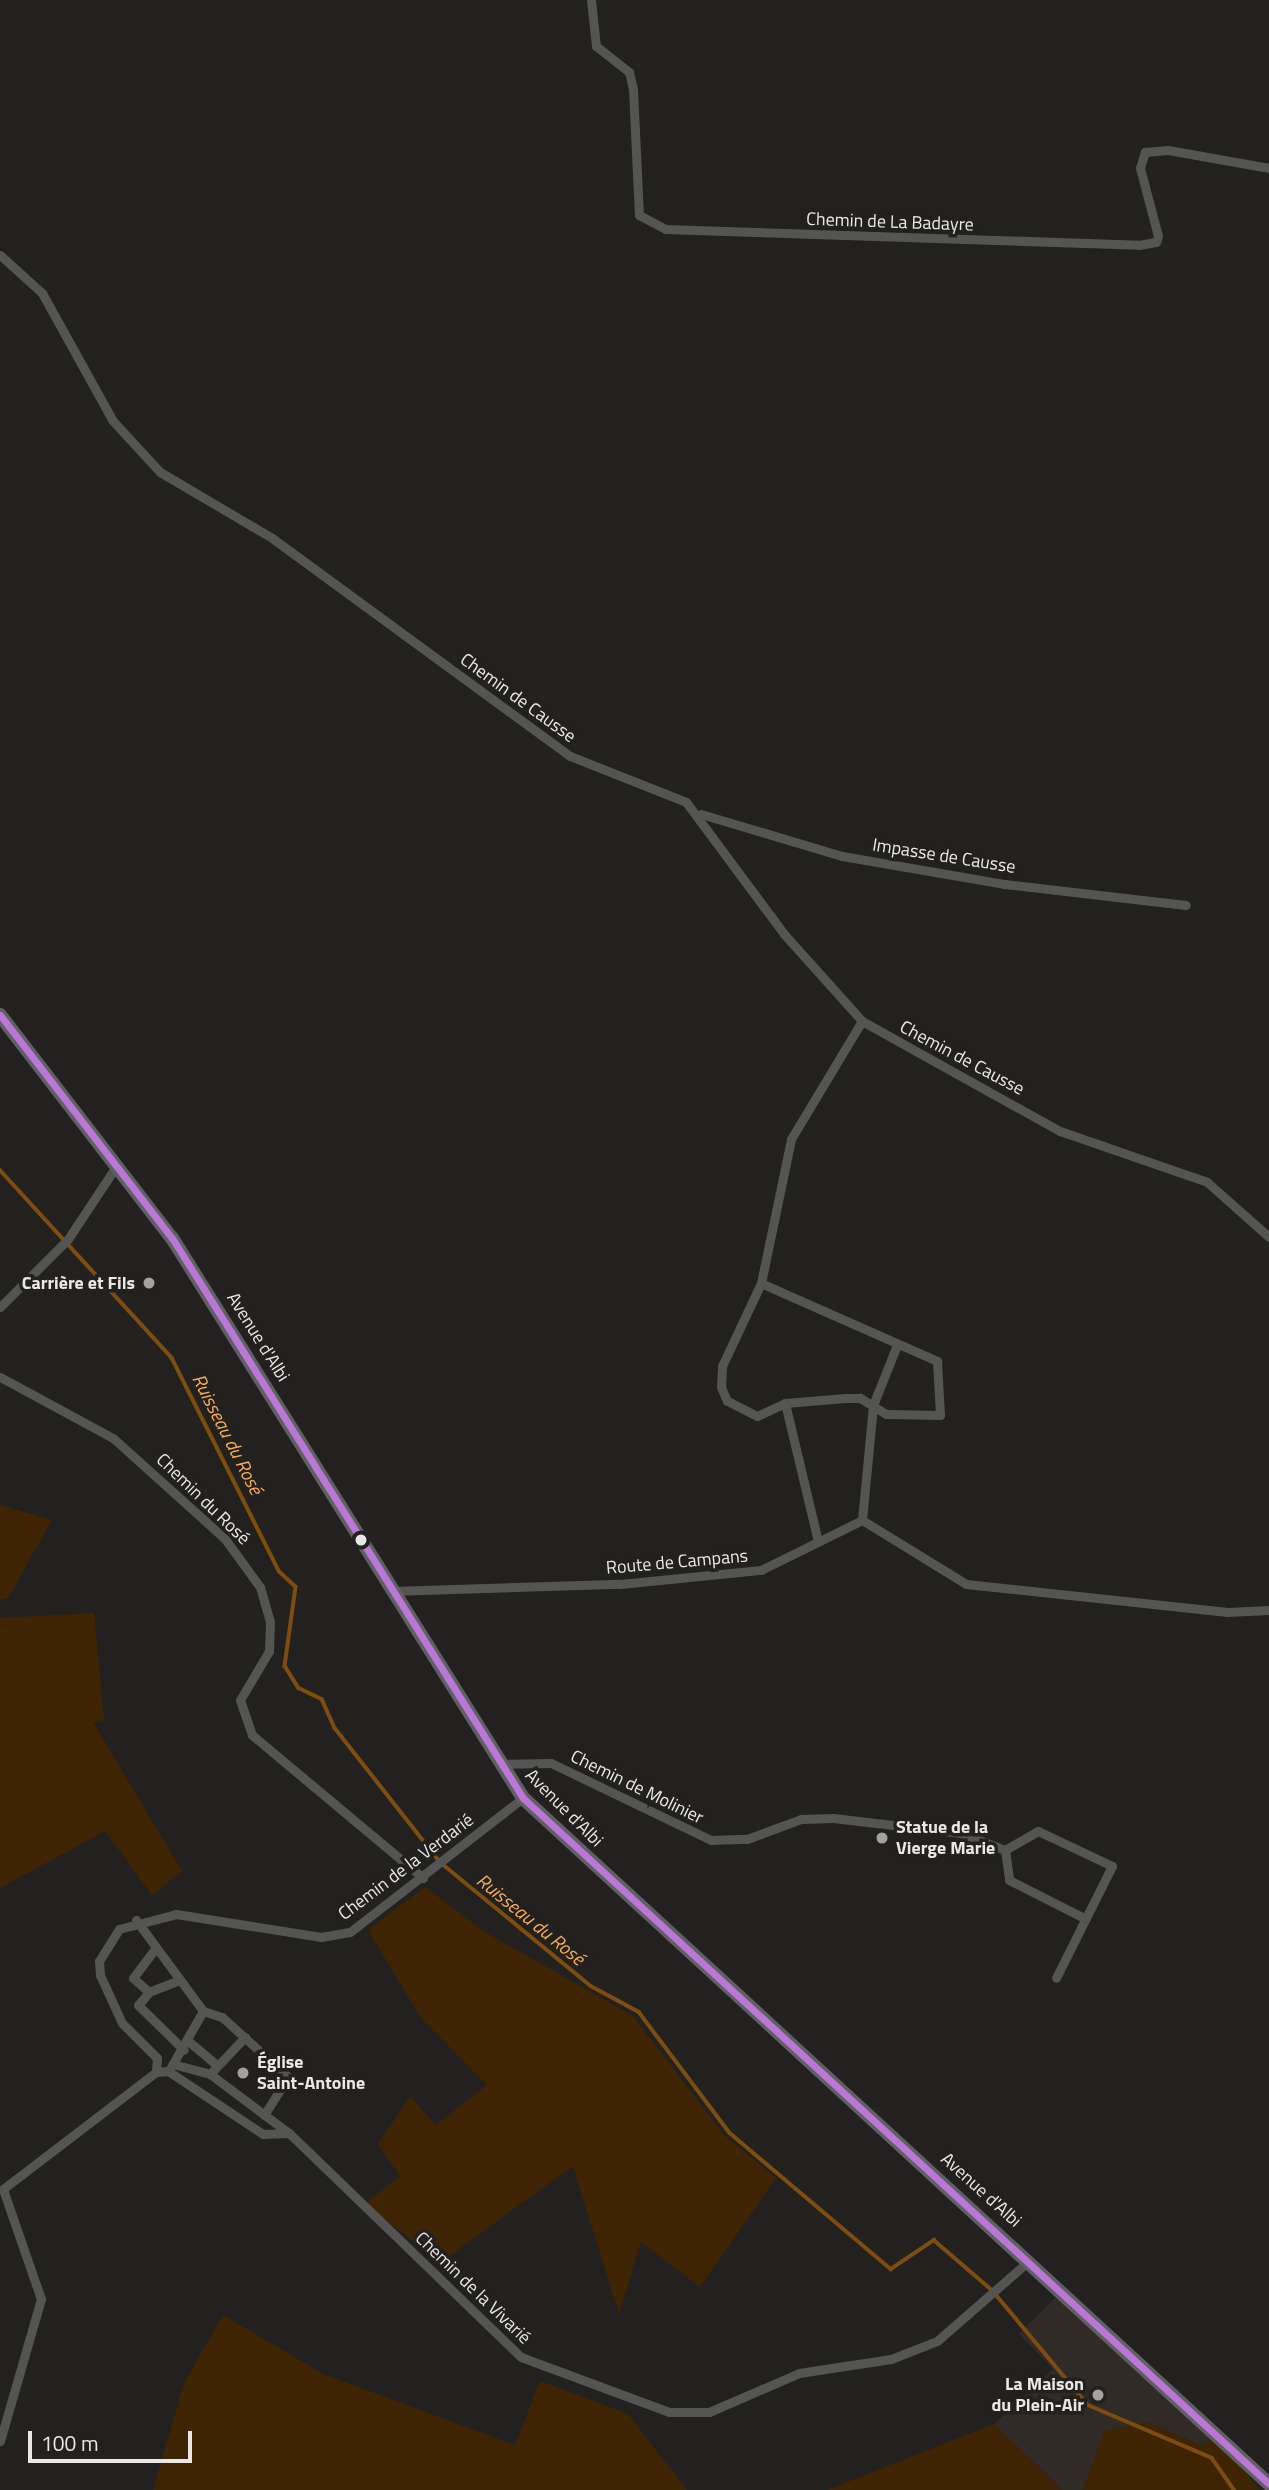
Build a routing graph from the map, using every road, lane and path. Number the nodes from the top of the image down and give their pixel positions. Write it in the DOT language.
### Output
graph roads {
  1 [pos="591,0"];
  2 [pos="1269,168"];
  3 [pos="0,254"];
  4 [pos="701,814"];
  5 [pos="1186,905"];
  6 [pos="0,1015"];
  7 [pos="862,1021"];
  8 [pos="117,1165"];
  9 [pos="1269,1237"];
  10 [pos="761,1283"];
  11 [pos="0,1307"];
  12 [pos="897,1345"];
  13 [pos="0,1377"];
  14 [pos="785,1404"];
  15 [pos="873,1405"];
  16 [pos="862,1520"];
  17 [pos="818,1541"];
  18 [pos="391,1591"];
  19 [pos="1269,1609"];
  20 [pos="500,1764"];
  21 [pos="523,1798"];
  22 [pos="1005,1850"];
  23 [pos="423,1878"];
  24 [pos="1082,1917"];
  25 [pos="136,1920"];
  26 [pos="155,1949"];
  27 [pos="1056,1978"];
  28 [pos="177,1981"];
  29 [pos="149,1992"];
  30 [pos="204,2011"];
  31 [pos="244,2037"];
  32 [pos="186,2045"];
  33 [pos="218,2066"];
  34 [pos="170,2067"];
  35 [pos="156,2072"];
  36 [pos="210,2074"];
  37 [pos="264,2115"];
  38 [pos="289,2133"];
  39 [pos="2,2189"];
  40 [pos="1030,2260"];
  41 [pos="0,2441"];
  42 [pos="1269,2484"];
  1 -- 2 [label="street, Chemin de La Badayre"];
  3 -- 4 [label="street, Chemin de Causse"];
  4 -- 5 [label="street, Impasse de Causse"];
  4 -- 7 [label="street, Chemin de Causse"];
  6 -- 8 [label="main road, Avenue d'Albi"];
  7 -- 9 [label="street, Chemin de Causse"];
  7 -- 10 [label="street"];
  8 -- 11 [label="street"];
  8 -- 18 [label="main road, Avenue d'Albi"];
  10 -- 12 [label="street"];
  10 -- 14 [label="street"];
  12 -- 15 [label="street"];
  12 -- 15 [label="street"];
  13 -- 23 [label="street, Chemin du Rosé"];
  14 -- 15 [label="street"];
  14 -- 17 [label="street"];
  15 -- 16 [label="street"];
  16 -- 17 [label="street, Route de Campans"];
  16 -- 19 [label="street"];
  17 -- 18 [label="street, Route de Campans"];
  18 -- 20 [label="main road, Avenue d'Albi"];
  20 -- 21 [label="main road, Avenue d'Albi"];
  20 -- 22 [label="street, Chemin de Molinier"];
  21 -- 23 [label="street, Chemin de la Verdarié"];
  21 -- 40 [label="main road, Avenue d'Albi"];
  22 -- 24 [label="street"];
  22 -- 24 [label="street"];
  23 -- 25 [label="street, Chemin de la Verdarié"];
  24 -- 27 [label="street"];
  25 -- 26 [label="street"];
  25 -- 35 [label="street"];
  26 -- 28 [label="street"];
  26 -- 29 [label="street"];
  28 -- 29 [label="street"];
  28 -- 30 [label="street"];
  29 -- 32 [label="street"];
  30 -- 31 [label="street"];
  30 -- 32 [label="street"];
  31 -- 33 [label="street"];
  31 -- 37 [label="street"];
  32 -- 33 [label="street"];
  32 -- 34 [label="street"];
  33 -- 36 [label="street"];
  34 -- 35 [label="street"];
  34 -- 36 [label="street"];
  34 -- 38 [label="street"];
  35 -- 39 [label="street"];
  36 -- 37 [label="street, Chemin de la Vivarié"];
  37 -- 38 [label="street, Chemin de la Vivarié"];
  38 -- 40 [label="street, Chemin de la Vivarié"];
  39 -- 41 [label="street"];
  40 -- 42 [label="main road, Avenue d'Albi"];
}
